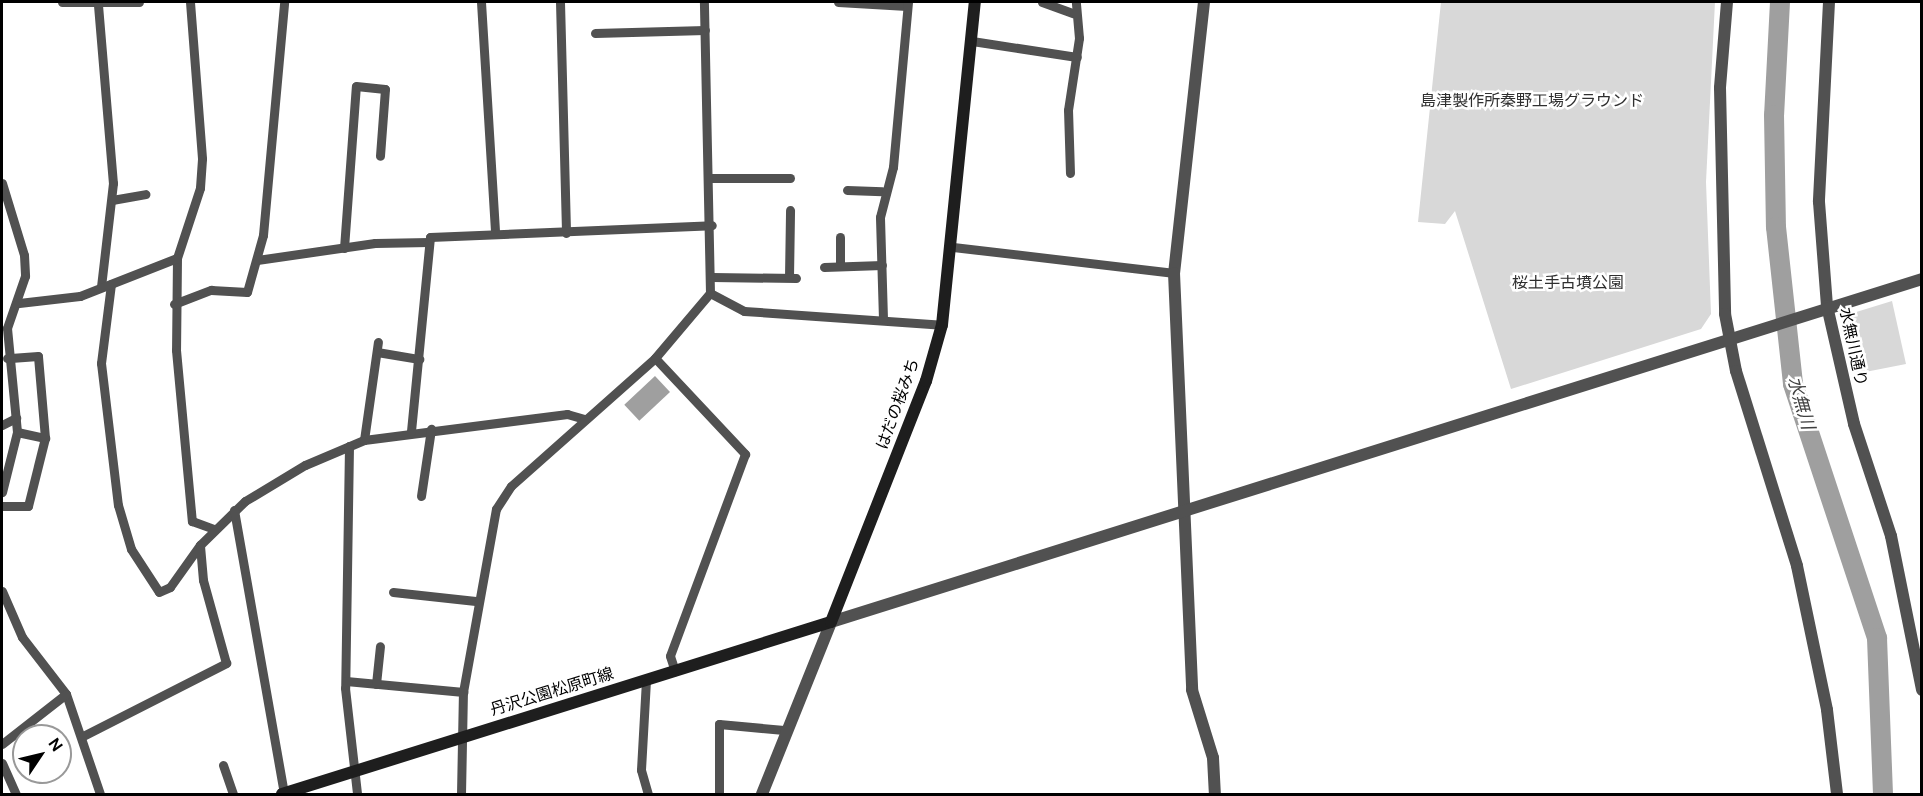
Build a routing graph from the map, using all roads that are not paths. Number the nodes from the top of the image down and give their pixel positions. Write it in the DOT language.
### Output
graph roads {
  1 [pos="62,2"];
  2 [pos="140,2"];
  3 [pos="190,2"];
  4 [pos="284,2"];
  5 [pos="481,2"];
  6 [pos="560,2"];
  7 [pos="704,2"];
  8 [pos="838,2"];
  9 [pos="975,2"];
  10 [pos="1042,2"];
  11 [pos="1076,2"];
  12 [pos="1204,2"];
  13 [pos="1727,2"];
  14 [pos="1829,2"];
  15 [pos="111,3"];
  16 [pos="908,4"];
  17 [pos="98,5"];
  18 [pos="1073,13"];
  19 [pos="705,30"];
  20 [pos="595,33"];
  21 [pos="972,41"];
  22 [pos="1077,57"];
  23 [pos="380,156"];
  24 [pos="1070,173"];
  25 [pos="710,178"];
  26 [pos="790,178"];
  27 [pos="2,183"];
  28 [pos="847,190"];
  29 [pos="882,191"];
  30 [pos="145,194"];
  31 [pos="112,200"];
  32 [pos="790,210"];
  33 [pos="712,225"];
  34 [pos="495,233"];
  35 [pos="566,233"];
  36 [pos="840,237"];
  37 [pos="429,242"];
  38 [pos="953,247"];
  39 [pos="344,248"];
  40 [pos="177,258"];
  41 [pos="257,260"];
  42 [pos="882,265"];
  43 [pos="840,266"];
  44 [pos="824,267"];
  45 [pos="1174,273"];
  46 [pos="712,277"];
  47 [pos="1922,279"];
  48 [pos="106,285"];
  49 [pos="710,293"];
  50 [pos="20,303"];
  51 [pos="174,304"];
  52 [pos="1822,307"];
  53 [pos="884,319"];
  54 [pos="942,325"];
  55 [pos="4,328"];
  56 [pos="1728,338"];
  57 [pos="7,358"];
  58 [pos="656,358"];
  59 [pos="419,359"];
  60 [pos="16,418"];
  61 [pos="585,419"];
  62 [pos="2,425"];
  63 [pos="431,429"];
  64 [pos="411,431"];
  65 [pos="17,432"];
  66 [pos="45,438"];
  67 [pos="364,440"];
  68 [pos="349,446"];
  69 [pos="2,492"];
  70 [pos="421,496"];
  71 [pos="2,506"];
  72 [pos="1187,509"];
  73 [pos="234,510"];
  74 [pos="214,529"];
  75 [pos="200,545"];
  76 [pos="2,591"];
  77 [pos="393,592"];
  78 [pos="476,602"];
  79 [pos="831,622"];
  80 [pos="380,646"];
  81 [pos="675,671"];
  82 [pos="646,680"];
  83 [pos="346,681"];
  84 [pos="376,684"];
  85 [pos="1922,690"];
  86 [pos="463,692"];
  87 [pos="66,694"];
  88 [pos="784,730"];
  89 [pos="83,736"];
  90 [pos="462,737"];
  91 [pos="2,744"];
  92 [pos="2,763"];
  93 [pos="223,765"];
  94 [pos="356,771"];
  95 [pos="283,794"];
  96 [pos="16,795"];
  97 [pos="100,795"];
  98 [pos="233,795"];
  99 [pos="357,795"];
  100 [pos="461,795"];
  101 [pos="648,795"];
  102 [pos="718,795"];
  103 [pos="762,795"];
  104 [pos="1215,795"];
  105 [pos="1837,795"];
  1 -- 17 [label="street"];
  2 -- 15 [label="street"];
  3 -- 40 [label="street"];
  4 -- 41 [label="street"];
  5 -- 34 [label="street"];
  6 -- 35 [label="street"];
  7 -- 19 [label="street"];
  8 -- 16 [label="street"];
  9 -- 21 [label="main road, はだの桜みち"];
  10 -- 18 [label="street"];
  11 -- 18 [label="street"];
  12 -- 45 [label="street"];
  13 -- 56 [label="street"];
  14 -- 52 [label="street, 水無川通り"];
  15 -- 17 [label="street"];
  16 -- 29 [label="street"];
  17 -- 31 [label="street"];
  18 -- 22 [label="street"];
  19 -- 20 [label="street"];
  19 -- 25 [label="street"];
  21 -- 22 [label="street"];
  21 -- 38 [label="main road, はだの桜みち"];
  22 -- 24 [label="street"];
  23 -- 39 [label="street"];
  25 -- 26 [label="street"];
  25 -- 33 [label="street"];
  27 -- 50 [label="street"];
  28 -- 29 [label="street"];
  29 -- 42 [label="street"];
  30 -- 31 [label="street"];
  31 -- 48 [label="street"];
  32 -- 46 [label="street"];
  33 -- 35 [label="street"];
  33 -- 46 [label="street"];
  34 -- 35 [label="street"];
  34 -- 37 [label="street"];
  36 -- 43 [label="street"];
  37 -- 39 [label="street"];
  37 -- 59 [label="street"];
  38 -- 45 [label="street"];
  38 -- 54 [label="main road, はだの桜みち"];
  39 -- 41 [label="street"];
  40 -- 48 [label="street"];
  40 -- 51 [label="street"];
  41 -- 51 [label="street"];
  42 -- 43 [label="street"];
  42 -- 53 [label="street"];
  43 -- 44 [label="street"];
  45 -- 72 [label="street"];
  46 -- 49 [label="street"];
  47 -- 52 [label="street"];
  48 -- 50 [label="street"];
  48 -- 75 [label="street"];
  49 -- 53 [label="street"];
  49 -- 58 [label="street"];
  50 -- 55 [label="street"];
  51 -- 74 [label="street"];
  52 -- 56 [label="street"];
  52 -- 85 [label="street, 水無川通り"];
  53 -- 54 [label="street"];
  54 -- 79 [label="main road, はだの桜みち"];
  55 -- 57 [label="street"];
  56 -- 72 [label="street"];
  56 -- 105 [label="street"];
  57 -- 60 [label="street"];
  57 -- 66 [label="street"];
  58 -- 61 [label="street"];
  58 -- 81 [label="street"];
  59 -- 64 [label="street"];
  59 -- 67 [label="street"];
  60 -- 62 [label="street"];
  60 -- 65 [label="street"];
  61 -- 63 [label="street"];
  61 -- 78 [label="street"];
  63 -- 64 [label="street"];
  63 -- 70 [label="street"];
  64 -- 67 [label="street"];
  65 -- 66 [label="street"];
  65 -- 69 [label="street"];
  66 -- 71 [label="street"];
  67 -- 68 [label="street"];
  68 -- 73 [label="street"];
  68 -- 83 [label="street"];
  72 -- 79 [label="street"];
  72 -- 104 [label="street"];
  73 -- 74 [label="street"];
  73 -- 95 [label="street"];
  74 -- 75 [label="street"];
  75 -- 89 [label="street"];
  76 -- 87 [label="street"];
  77 -- 78 [label="street"];
  78 -- 86 [label="street"];
  79 -- 81 [label="main road, 丹沢公園松原町線"];
  79 -- 88 [label="street, はだの桜みち"];
  80 -- 84 [label="street"];
  81 -- 82 [label="main road, 丹沢公園松原町線"];
  82 -- 90 [label="main road, 丹沢公園松原町線"];
  82 -- 101 [label="street"];
  83 -- 84 [label="street"];
  83 -- 94 [label="street"];
  84 -- 86 [label="street"];
  86 -- 90 [label="street"];
  87 -- 89 [label="street"];
  87 -- 91 [label="street"];
  88 -- 102 [label="street"];
  88 -- 103 [label="street, はだの桜みち"];
  89 -- 97 [label="street"];
  90 -- 94 [label="main road, 丹沢公園松原町線"];
  90 -- 100 [label="street"];
  92 -- 96 [label="street"];
  93 -- 98 [label="street"];
  94 -- 95 [label="main road, 丹沢公園松原町線"];
  94 -- 99 [label="street"];
}
